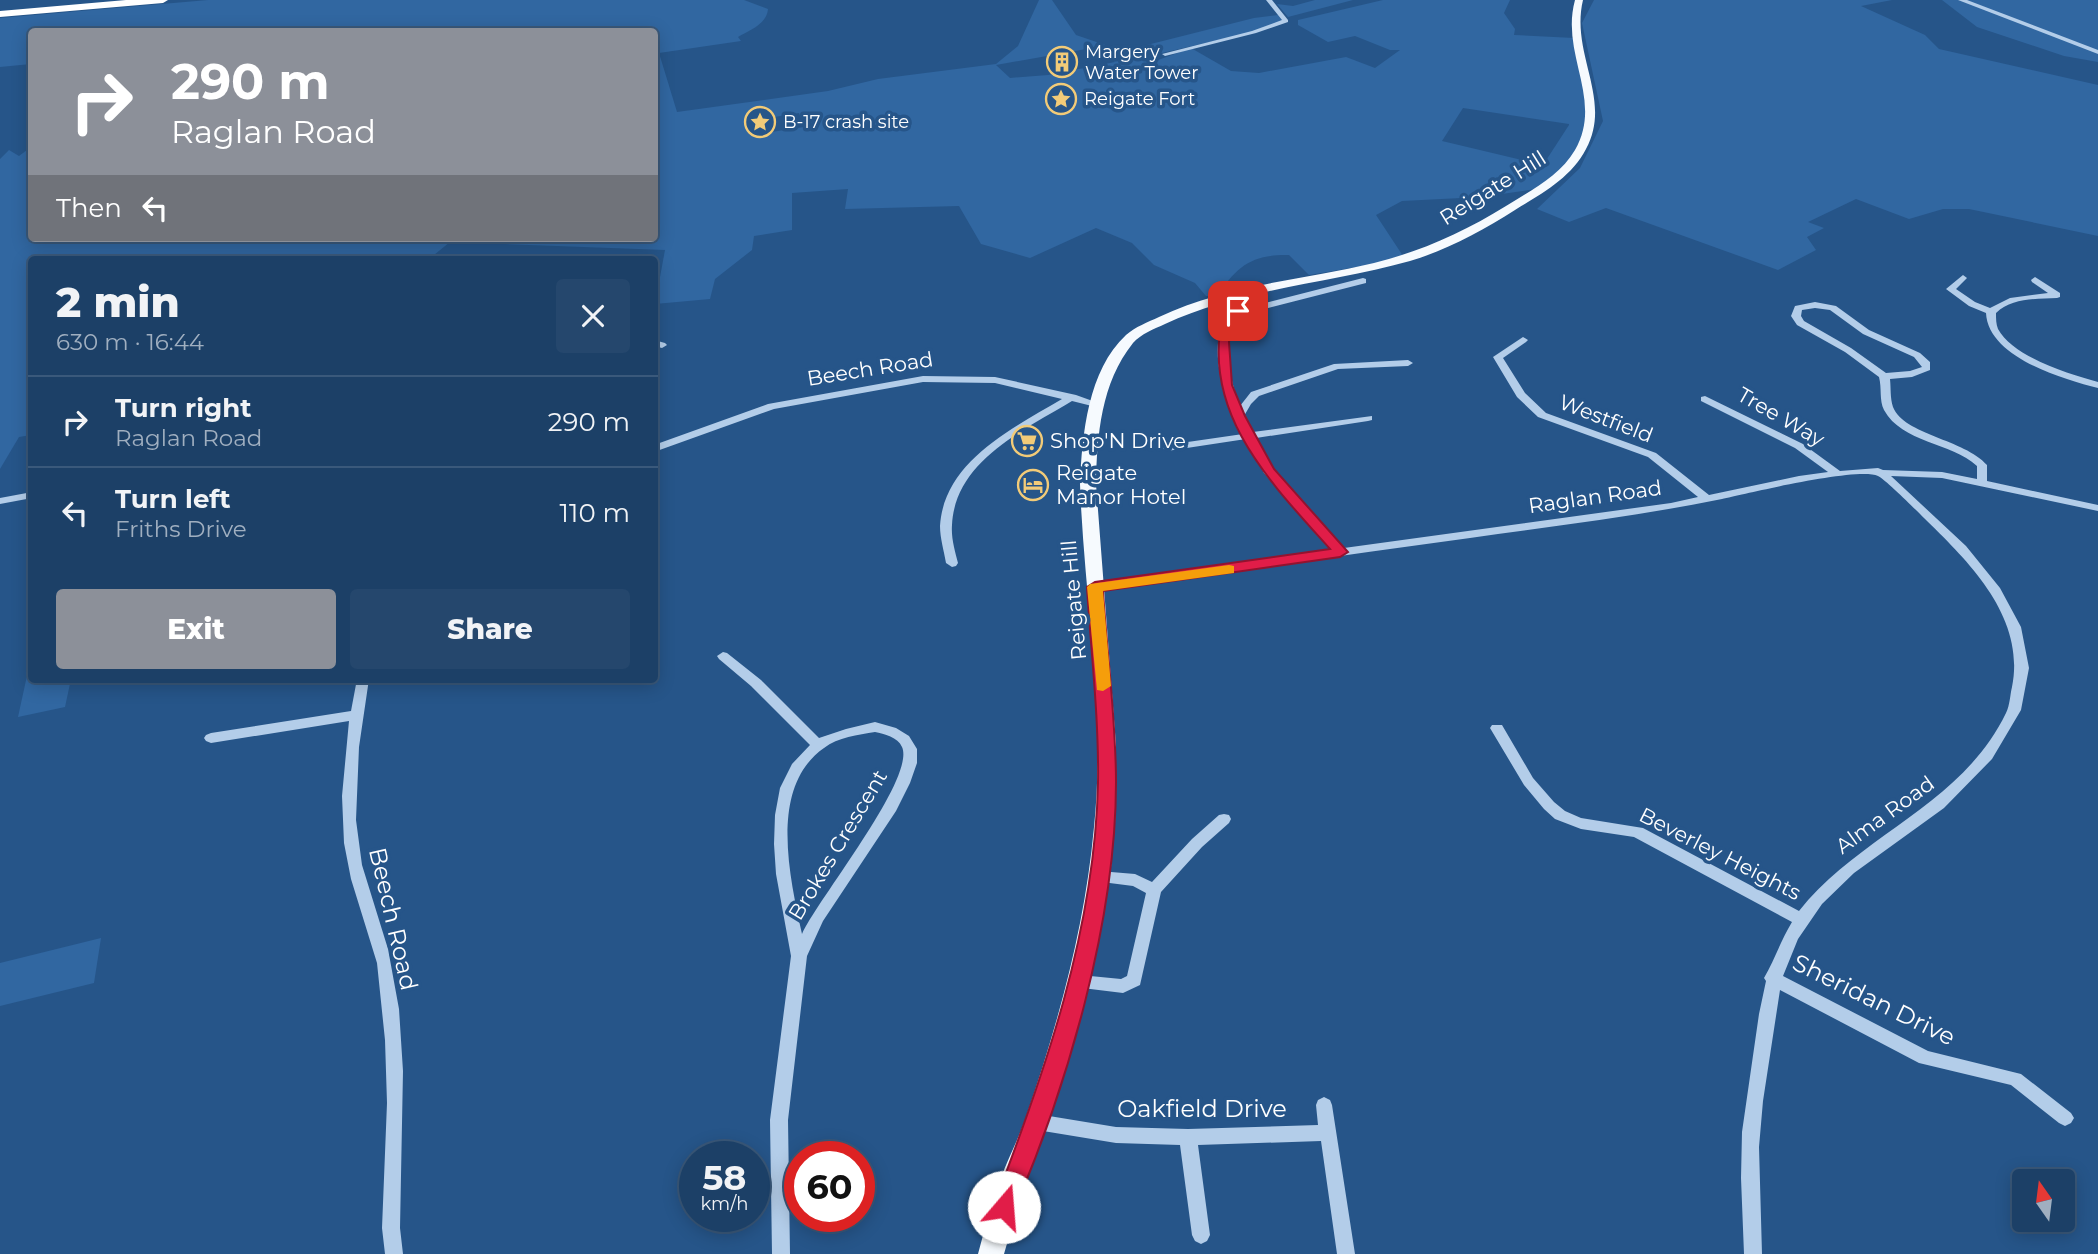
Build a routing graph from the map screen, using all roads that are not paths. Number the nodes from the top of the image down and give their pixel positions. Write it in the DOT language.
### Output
graph roads {
  1 [pos="89,0"];
  2 [pos="163,0"];
  3 [pos="1269,0"];
  4 [pos="1579,0"];
  5 [pos="1961,0"];
  6 [pos="0,7"];
  7 [pos="0,14"];
  8 [pos="2098,52"];
  9 [pos="1165,54"];
  10 [pos="1963,278"];
  11 [pos="2035,280"];
  12 [pos="1363,281"];
  13 [pos="1991,312"];
  14 [pos="1523,340"];
  15 [pos="1408,363"];
  16 [pos="1884,376"];
  17 [pos="2098,385"];
  18 [pos="1072,397"];
  19 [pos="1705,399"];
  20 [pos="1096,404"];
  21 [pos="1239,416"];
  22 [pos="1368,418"];
  23 [pos="1248,437"];
  24 [pos="658,445"];
  25 [pos="1167,448"];
  26 [pos="1878,471"];
  27 [pos="1836,473"];
  28 [pos="1982,481"];
  29 [pos="28,496"];
  30 [pos="1706,498"];
  31 [pos="0,501"];
  32 [pos="2098,508"];
  33 [pos="1340,552"];
  34 [pos="953,563"];
  35 [pos="1095,587"];
  36 [pos="723,656"];
  37 [pos="362,683"];
  38 [pos="355,715"];
  39 [pos="1497,728"];
  40 [pos="211,738"];
  41 [pos="818,745"];
  42 [pos="1224,819"];
  43 [pos="1099,877"];
  44 [pos="1154,890"];
  45 [pos="1802,920"];
  46 [pos="799,956"];
  47 [pos="1772,978"];
  48 [pos="1080,982"];
  49 [pos="1324,1105"];
  50 [pos="2065,1118"];
  51 [pos="1037,1122"];
  52 [pos="1327,1133"];
  53 [pos="1188,1137"];
  54 [pos="1201,1235"];
  55 [pos="394,1254"];
  56 [pos="782,1254"];
  57 [pos="991,1254"];
  58 [pos="1346,1254"];
  59 [pos="1753,1254"];
  1 -- 6 [label="highway"];
  2 -- 7 [label="highway"];
  3 -- 9 [label="street"];
  4 -- 20 [label="main road, Reigate Hill"];
  5 -- 8 [label="street"];
  10 -- 13 [label="street"];
  11 -- 13 [label="street"];
  12 -- 21 [label="street"];
  13 -- 17 [label="street"];
  14 -- 30 [label="street, Westfield"];
  15 -- 21 [label="street"];
  16 -- 16 [label="street"];
  16 -- 28 [label="street"];
  18 -- 20 [label="street, Beech Road"];
  18 -- 24 [label="street, Beech Road"];
  18 -- 34 [label="street"];
  19 -- 27 [label="street, Tree Way"];
  20 -- 35 [label="main road, Reigate Hill"];
  21 -- 23 [label="street"];
  22 -- 23 [label="street"];
  23 -- 25 [label="street"];
  23 -- 33 [label="street"];
  26 -- 27 [label="street, Raglan Road"];
  26 -- 28 [label="street, Raglan Road"];
  26 -- 45 [label="street, Alma Road"];
  27 -- 30 [label="street, Raglan Road"];
  28 -- 32 [label="street, Raglan Road"];
  29 -- 31 [label="street"];
  30 -- 33 [label="street, Raglan Road"];
  33 -- 35 [label="street, Raglan Road"];
  35 -- 43 [label="main road, Reigate Hill"];
  36 -- 41 [label="street"];
  37 -- 38 [label="street, Beech Road"];
  38 -- 40 [label="street"];
  38 -- 55 [label="street, Beech Road"];
  39 -- 45 [label="street, Beverley Heights"];
  41 -- 46 [label="street, Brokes Crescent"];
  41 -- 46 [label="street, Brokes Crescent"];
  42 -- 44 [label="street"];
  43 -- 44 [label="street"];
  43 -- 48 [label="main road, Reigate Hill"];
  44 -- 48 [label="street"];
  45 -- 47 [label="street, Alma Road"];
  46 -- 56 [label="street, Brokes Crescent"];
  47 -- 50 [label="street, Sheridan Drive"];
  47 -- 59 [label="street, Alma Road"];
  48 -- 51 [label="main road, Reigate Hill"];
  49 -- 52 [label="street"];
  51 -- 53 [label="street, Oakfield Drive"];
  51 -- 57 [label="main road, Reigate Hill"];
  52 -- 53 [label="street, Oakfield Drive"];
  52 -- 58 [label="street"];
  53 -- 54 [label="street"];
}
